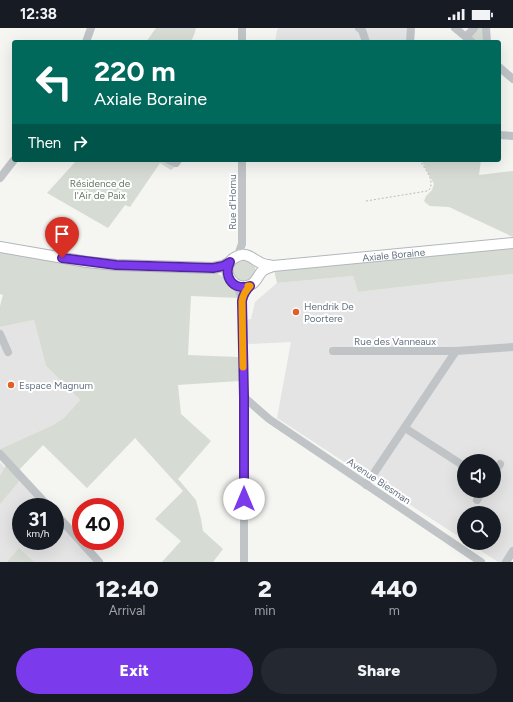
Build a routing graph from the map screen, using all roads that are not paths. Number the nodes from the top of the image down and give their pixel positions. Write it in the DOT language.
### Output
graph roads {
  1 [pos="91,28"];
  2 [pos="242,28"];
  3 [pos="359,28"];
  4 [pos="411,28"];
  5 [pos="455,28"];
  6 [pos="474,28"];
  7 [pos="486,28"];
  8 [pos="469,39"];
  9 [pos="87,40"];
  10 [pos="242,40"];
  11 [pos="365,40"];
  12 [pos="410,40"];
  13 [pos="486,40"];
  14 [pos="501,69"];
  15 [pos="513,79"];
  16 [pos="501,135"];
  17 [pos="513,136"];
  18 [pos="12,162"];
  19 [pos="242,162"];
  20 [pos="0,178"];
  21 [pos="513,243"];
  22 [pos="242,244"];
  23 [pos="0,247"];
  24 [pos="253,258"];
  25 [pos="233,259"];
  26 [pos="273,266"];
  27 [pos="213,268"];
  28 [pos="258,278"];
  29 [pos="231,281"];
  30 [pos="250,286"];
  31 [pos="242,301"];
  32 [pos="0,334"];
  33 [pos="513,347"];
  34 [pos="333,351"];
  35 [pos="456,351"];
  36 [pos="8,352"];
  37 [pos="244,397"];
  38 [pos="244,410"];
  39 [pos="266,416"];
  40 [pos="406,428"];
  41 [pos="0,454"];
  42 [pos="457,461"];
  43 [pos="366,485"];
  44 [pos="41,498"];
  45 [pos="64,523"];
  46 [pos="513,551"];
  47 [pos="99,562"];
  48 [pos="244,562"];
  49 [pos="481,562"];
  50 [pos="506,562"];
  1 -- 9 [label="street"];
  2 -- 10 [label="street"];
  3 -- 11 [label="street"];
  4 -- 12 [label="street"];
  5 -- 8 [label="street"];
  6 -- 8 [label="street"];
  7 -- 13 [label="street"];
  14 -- 15 [label="street"];
  16 -- 17 [label="street"];
  18 -- 20 [label="street"];
  19 -- 22 [label="street, Rue d'Hornu"];
  21 -- 26 [label="main road, Axiale Boraine"];
  22 -- 24 [label="street"];
  22 -- 25 [label="street"];
  23 -- 27 [label="main road"];
  24 -- 25 [label="main road, Axiale Boraine"];
  24 -- 26 [label="main road, Axiale Boraine"];
  24 -- 28 [label="main road"];
  25 -- 27 [label="main road, Axiale Boraine"];
  25 -- 29 [label="main road"];
  26 -- 28 [label="main road"];
  27 -- 29 [label="main road"];
  28 -- 30 [label="main road"];
  29 -- 30 [label="main road"];
  29 -- 31 [label="street"];
  30 -- 31 [label="street"];
  31 -- 37 [label="street"];
  32 -- 36 [label="street"];
  33 -- 35 [label="street, Rue des Vanneaux"];
  34 -- 35 [label="street, Rue des Vanneaux"];
  35 -- 40 [label="street"];
  37 -- 38 [label="street"];
  37 -- 39 [label="street, Avenue Biesman"];
  38 -- 39 [label="street, Avenue Biesman"];
  38 -- 48 [label="street"];
  39 -- 43 [label="street, Avenue Biesman"];
  40 -- 42 [label="street"];
  40 -- 43 [label="street"];
  41 -- 44 [label="street"];
  43 -- 49 [label="street, Avenue Biesman"];
  45 -- 47 [label="street"];
  46 -- 50 [label="street"];
}
